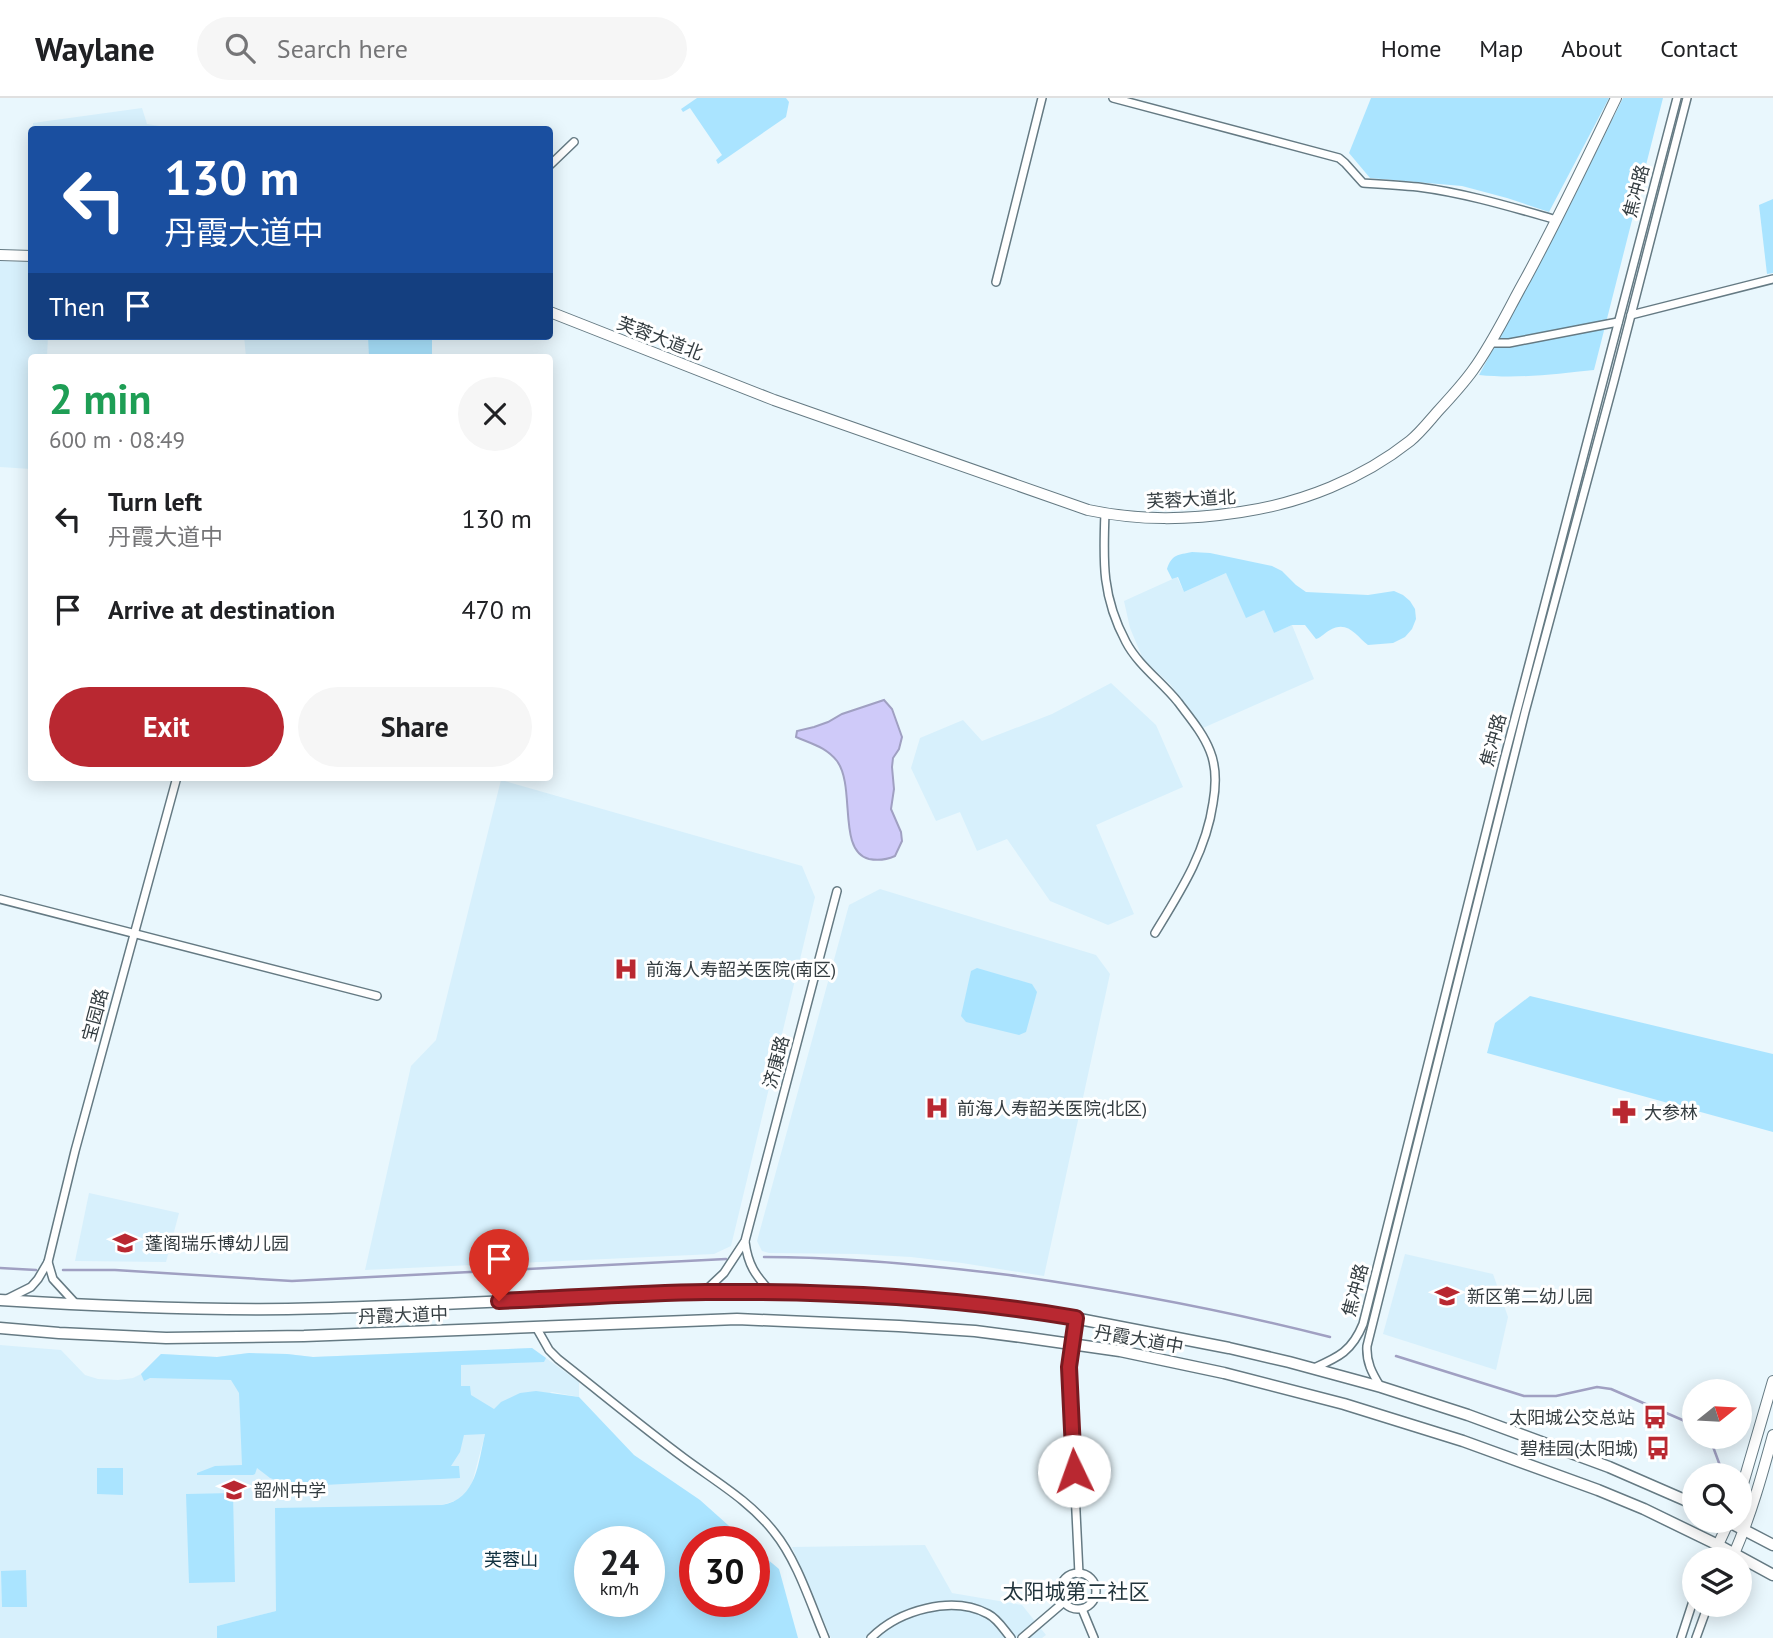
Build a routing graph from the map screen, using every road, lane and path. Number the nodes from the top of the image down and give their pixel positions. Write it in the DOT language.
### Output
graph roads {
  1 [pos="1042,98"];
  2 [pos="1113,98"];
  3 [pos="1616,98"];
  4 [pos="1677,98"];
  5 [pos="1687,98"];
  6 [pos="574,142"];
  7 [pos="553,162"];
  8 [pos="1557,220"];
  9 [pos="0,254"];
  10 [pos="28,256"];
  11 [pos="1773,279"];
  12 [pos="996,282"];
  13 [pos="553,313"];
  14 [pos="1631,315"];
  15 [pos="1618,322"];
  16 [pos="1490,344"];
  17 [pos="1105,513"];
  18 [pos="176,781"];
  19 [pos="837,891"];
  20 [pos="0,899"];
  21 [pos="1154,933"];
  22 [pos="133,934"];
  23 [pos="377,996"];
  24 [pos="745,1241"];
  25 [pos="48,1262"];
  26 [pos="703,1292"];
  27 [pos="771,1292"];
  28 [pos="3,1300"];
  29 [pos="78,1305"];
  30 [pos="1076,1318"];
  31 [pos="536,1327"];
  32 [pos="0,1328"];
  33 [pos="1072,1345"];
  34 [pos="1314,1368"];
  35 [pos="1773,1381"];
  36 [pos="1381,1387"];
  37 [pos="1773,1435"];
  38 [pos="1749,1463"];
  39 [pos="1682,1499"];
  40 [pos="1752,1507"];
  41 [pos="1723,1533"];
  42 [pos="1750,1533"];
  43 [pos="1718,1545"];
  44 [pos="1773,1545"];
  45 [pos="1721,1547"];
  46 [pos="1752,1565"];
  47 [pos="1079,1574"];
  48 [pos="1773,1575"];
  49 [pos="1064,1602"];
  50 [pos="1082,1609"];
  51 [pos="1688,1617"];
  52 [pos="1703,1617"];
  53 [pos="825,1638"];
  54 [pos="871,1638"];
  55 [pos="1011,1638"];
  56 [pos="1022,1638"];
  57 [pos="1094,1638"];
  58 [pos="1681,1638"];
  59 [pos="1696,1638"];
  1 -- 12 [label="street"];
  2 -- 8 [label="street"];
  3 -- 8 [label="main road, 芙蓉大道北"];
  4 -- 15 [label="street, 焦冲路"];
  5 -- 14 [label="street, 焦冲路"];
  6 -- 7 [label="street"];
  8 -- 16 [label="main road, 芙蓉大道北"];
  9 -- 10 [label="main road"];
  11 -- 14 [label="street"];
  13 -- 17 [label="main road, 芙蓉大道北"];
  14 -- 36 [label="street, 焦冲路"];
  15 -- 16 [label="street"];
  15 -- 34 [label="street, 焦冲路"];
  16 -- 17 [label="main road, 芙蓉大道北"];
  17 -- 21 [label="street"];
  18 -- 22 [label="street, 宝园路"];
  19 -- 24 [label="street, 济康路"];
  20 -- 22 [label="street"];
  22 -- 23 [label="street"];
  22 -- 25 [label="street, 宝园路"];
  24 -- 26 [label="street, 济康路"];
  24 -- 27 [label="street"];
  25 -- 28 [label="street, 宝园路"];
  25 -- 29 [label="street"];
  26 -- 27 [label="main road, 丹霞大道中"];
  26 -- 29 [label="main road, 丹霞大道中"];
  27 -- 30 [label="main road, 丹霞大道中"];
  28 -- 29 [label="main road, 丹霞大道中"];
  30 -- 33 [label="street"];
  30 -- 34 [label="main road, 丹霞大道中"];
  31 -- 32 [label="main road, 丹霞大道中"];
  31 -- 33 [label="main road, 丹霞大道中"];
  31 -- 53 [label="street"];
  33 -- 43 [label="main road, 丹霞大道中"];
  33 -- 47 [label="street"];
  34 -- 36 [label="main road, 丹霞大道中"];
  35 -- 38 [label="main road"];
  36 -- 39 [label="main road, 丹霞大道中"];
  37 -- 40 [label="main road"];
  41 -- 43 [label="main road"];
  42 -- 44 [label="main road"];
  43 -- 45 [label="main road, 丹霞大道中"];
  46 -- 48 [label="main road, 丹霞大道中"];
  47 -- 49 [label="street"];
  47 -- 50 [label="street"];
  49 -- 50 [label="street"];
  49 -- 56 [label="street"];
  50 -- 57 [label="street"];
  51 -- 58 [label="street"];
  52 -- 59 [label="street"];
  54 -- 55 [label="street"];
}
